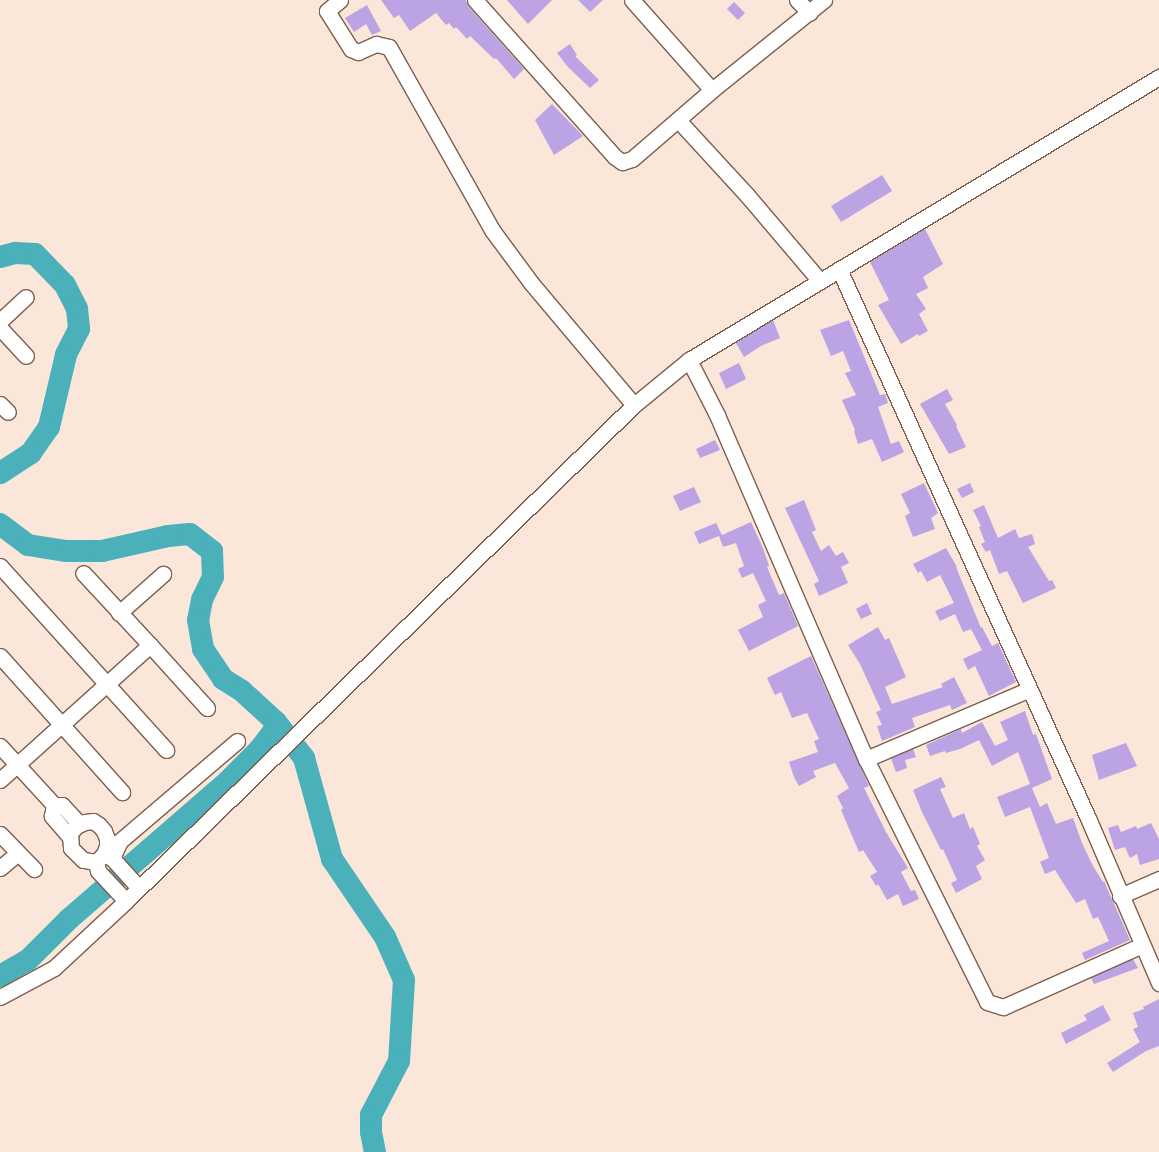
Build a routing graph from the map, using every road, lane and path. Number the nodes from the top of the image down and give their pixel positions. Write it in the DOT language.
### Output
graph roads {
  1 [pos="340,0"];
  2 [pos="475,0"];
  3 [pos="632,0"];
  4 [pos="796,0"];
  5 [pos="824,0"];
  6 [pos="322,5"];
  7 [pos="810,13"];
  8 [pos="1159,77"];
  9 [pos="712,90"];
  10 [pos="678,120"];
  11 [pos="838,269"];
  12 [pos="820,280"];
  13 [pos="26,297"];
  14 [pos="0,321"];
  15 [pos="0,328"];
  16 [pos="26,356"];
  17 [pos="689,360"];
  18 [pos="634,405"];
  19 [pos="0,566"];
  20 [pos="83,574"];
  21 [pos="163,574"];
  22 [pos="120,612"];
  23 [pos="150,645"];
  24 [pos="0,656"];
  25 [pos="105,685"];
  26 [pos="1028,690"];
  27 [pos="207,708"];
  28 [pos="63,723"];
  29 [pos="237,741"];
  30 [pos="0,746"];
  31 [pos="166,750"];
  32 [pos="866,758"];
  33 [pos="17,765"];
  34 [pos="0,780"];
  35 [pos="122,792"];
  36 [pos="54,805"];
  37 [pos="80,824"];
  38 [pos="0,834"];
  39 [pos="70,837"];
  40 [pos="18,853"];
  41 [pos="104,858"];
  42 [pos="0,868"];
  43 [pos="34,869"];
  44 [pos="1159,878"];
  45 [pos="139,888"];
  46 [pos="1120,896"];
  47 [pos="126,901"];
  48 [pos="1142,945"];
  49 [pos="1159,983"];
  50 [pos="0,997"];
  1 -- 6 [label="street"];
  2 -- 10 [label="street"];
  3 -- 9 [label="street"];
  4 -- 7 [label="street"];
  5 -- 7 [label="street"];
  6 -- 18 [label="street"];
  7 -- 9 [label="street"];
  8 -- 11 [label="street"];
  9 -- 10 [label="street"];
  10 -- 12 [label="street"];
  11 -- 12 [label="street"];
  11 -- 26 [label="street"];
  12 -- 17 [label="street"];
  13 -- 14 [label="street"];
  15 -- 16 [label="street"];
  17 -- 18 [label="street"];
  17 -- 32 [label="street"];
  18 -- 45 [label="street"];
  19 -- 25 [label="street"];
  20 -- 22 [label="street"];
  21 -- 22 [label="street"];
  22 -- 23 [label="street"];
  23 -- 25 [label="street"];
  23 -- 27 [label="street"];
  24 -- 28 [label="street"];
  25 -- 28 [label="street"];
  25 -- 31 [label="street"];
  26 -- 32 [label="street"];
  26 -- 46 [label="street"];
  28 -- 33 [label="street"];
  28 -- 35 [label="street"];
  29 -- 41 [label="street"];
  30 -- 33 [label="street"];
  32 -- 48 [label="street"];
  33 -- 34 [label="street"];
  33 -- 36 [label="street"];
  36 -- 37 [label="street"];
  36 -- 39 [label="street"];
  37 -- 39 [label="street"];
  37 -- 41 [label="street"];
  38 -- 40 [label="street"];
  39 -- 41 [label="street"];
  40 -- 42 [label="street"];
  40 -- 43 [label="street"];
  41 -- 45 [label="street"];
  41 -- 47 [label="street"];
  44 -- 46 [label="street"];
  45 -- 47 [label="street"];
  46 -- 48 [label="street"];
  47 -- 50 [label="street"];
  48 -- 49 [label="street"];
}
